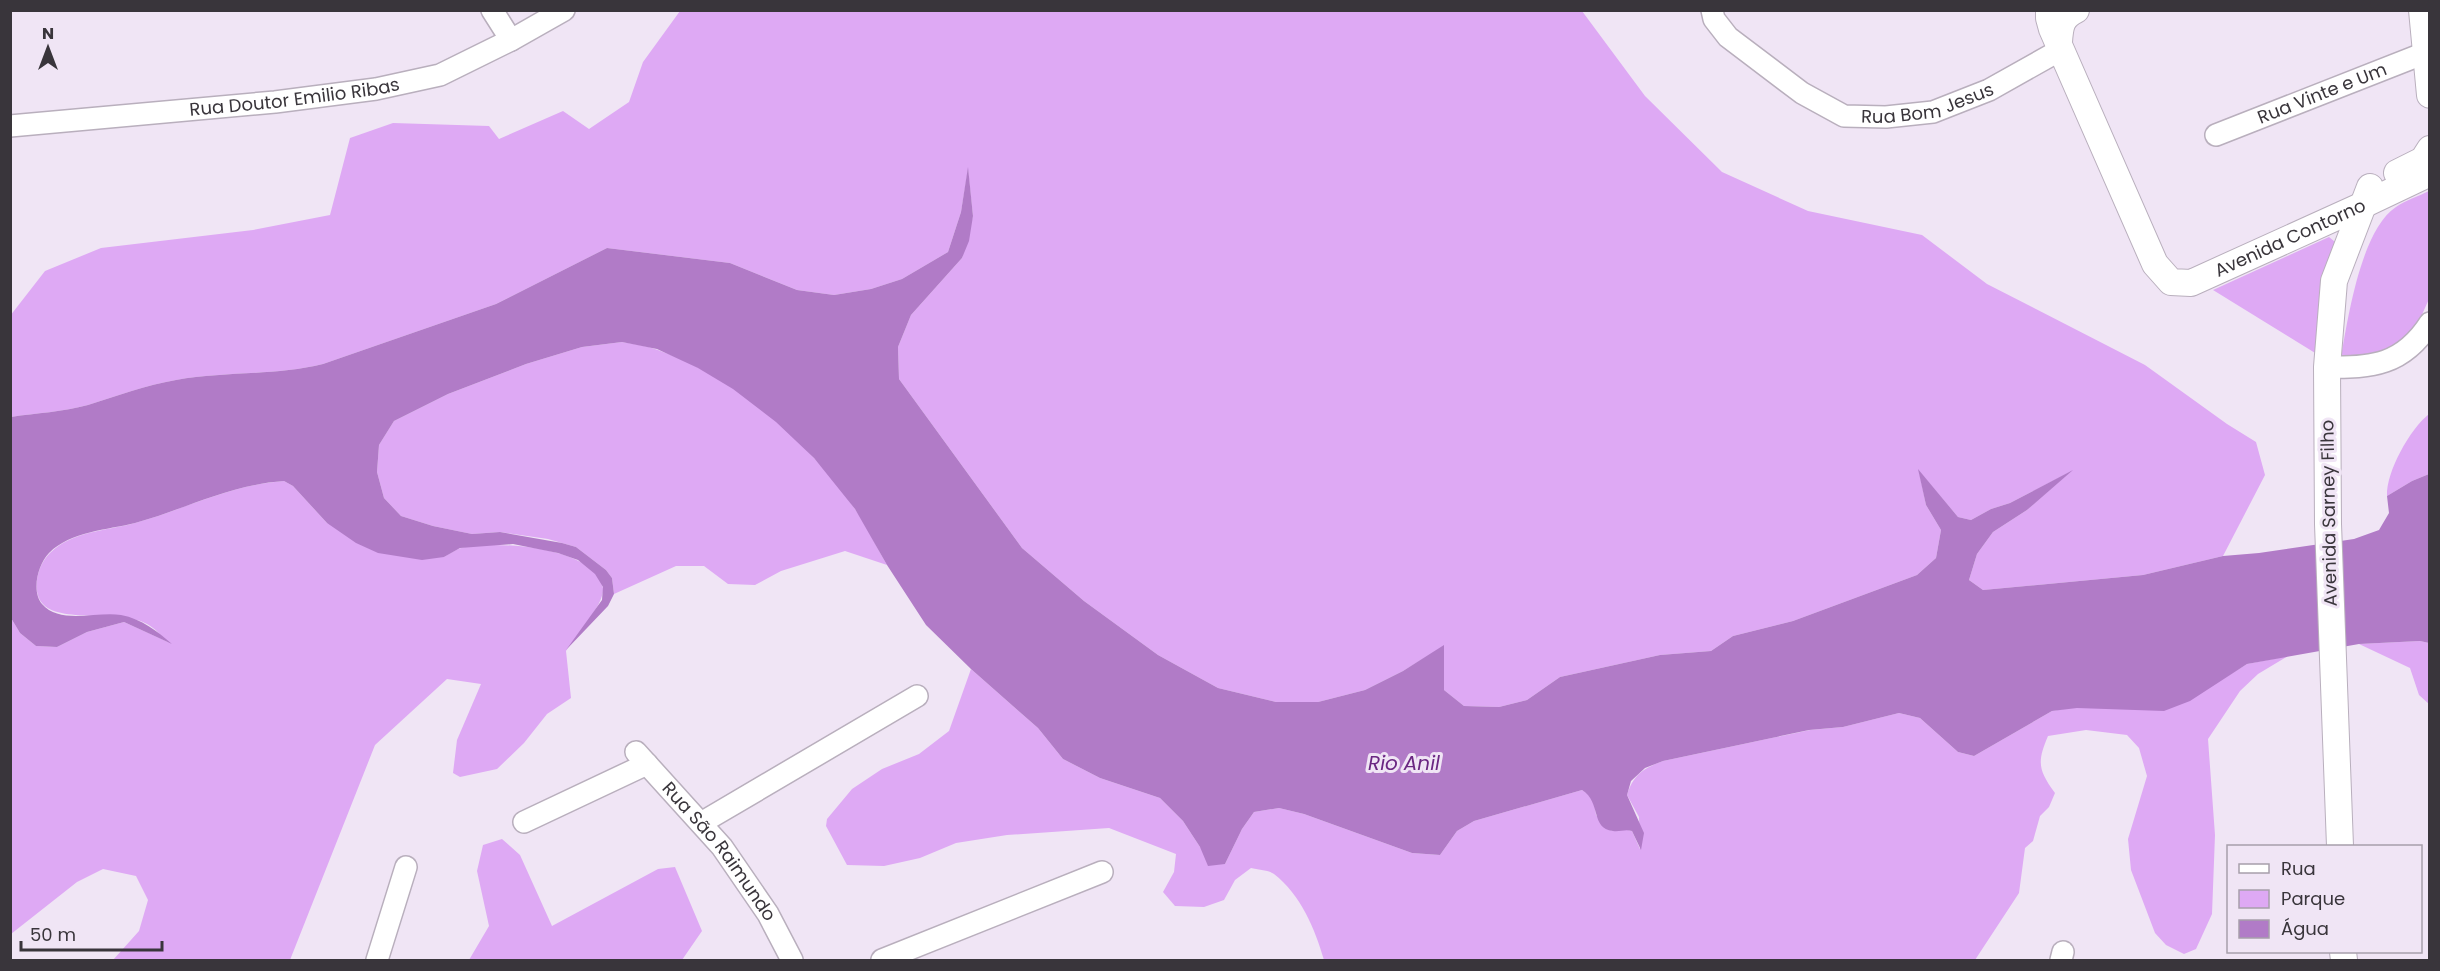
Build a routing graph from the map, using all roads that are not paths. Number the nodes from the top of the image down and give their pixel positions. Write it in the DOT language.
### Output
graph roads {
  1 [pos="492,10"];
  2 [pos="564,10"];
  3 [pos="1712,10"];
  4 [pos="2049,10"];
  5 [pos="2076,10"];
  6 [pos="2422,10"];
  7 [pos="511,40"];
  8 [pos="2060,46"];
  9 [pos="2428,52"];
  10 [pos="2430,95"];
  11 [pos="10,126"];
  12 [pos="2216,135"];
  13 [pos="2428,161"];
  14 [pos="2367,196"];
  15 [pos="2430,323"];
  16 [pos="2326,367"];
  17 [pos="917,696"];
  18 [pos="524,822"];
  19 [pos="701,823"];
  20 [pos="2340,845"];
  21 [pos="406,867"];
  22 [pos="1102,872"];
  23 [pos="377,960"];
  24 [pos="792,960"];
  25 [pos="882,960"];
  1 -- 7 [label="street"];
  2 -- 7 [label="street, Rua Doutor Emilio Ribas"];
  3 -- 8 [label="street, Rua Bom Jesus"];
  4 -- 8 [label="street, Avenida Contorno"];
  5 -- 8 [label="street"];
  6 -- 9 [label="street"];
  7 -- 11 [label="street, Rua Doutor Emilio Ribas"];
  8 -- 14 [label="street, Avenida Contorno"];
  9 -- 10 [label="street"];
  9 -- 12 [label="street, Rua Vinte e Um"];
  13 -- 14 [label="street, Avenida Contorno"];
  14 -- 16 [label="street, Avenida Sarney Filho"];
  15 -- 16 [label="street"];
  16 -- 20 [label="street, Avenida Sarney Filho"];
  17 -- 19 [label="street"];
  18 -- 19 [label="street, Rua São Raimundo"];
  19 -- 24 [label="street, Rua São Raimundo"];
  21 -- 23 [label="street"];
  22 -- 25 [label="street"];
}
